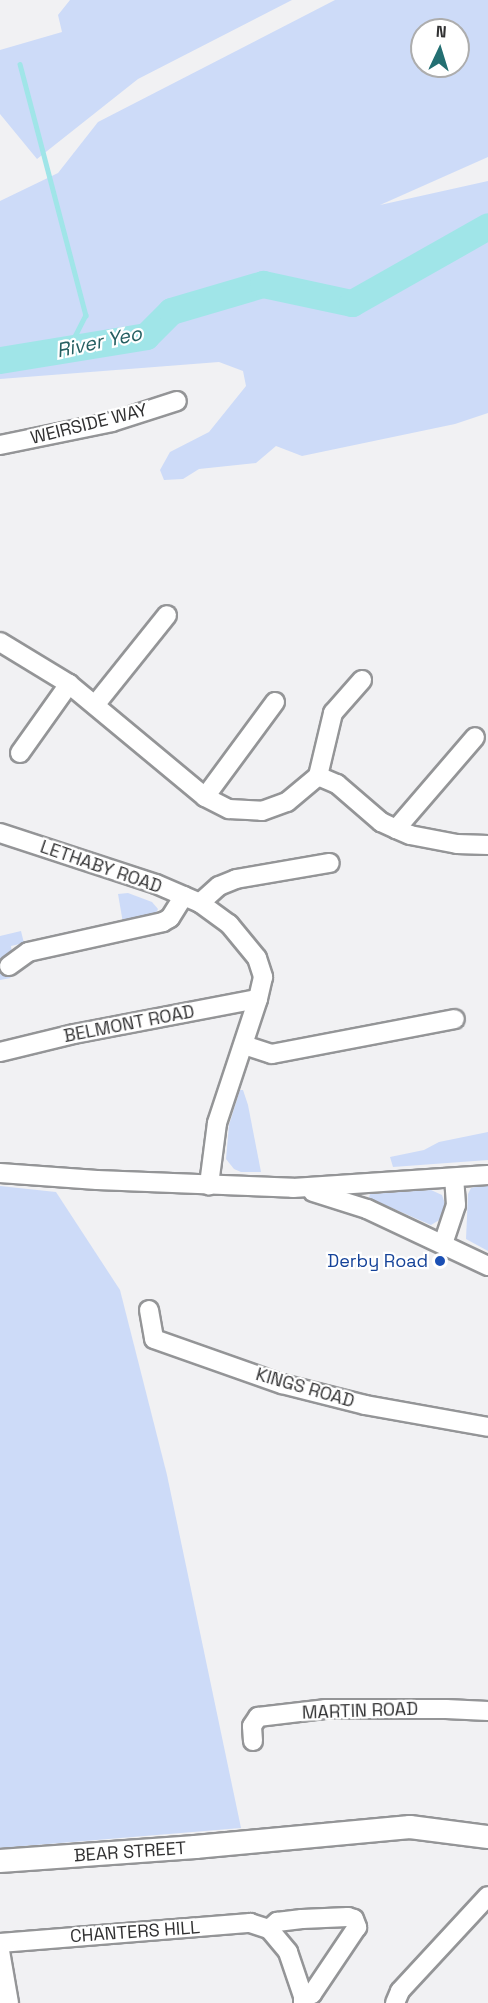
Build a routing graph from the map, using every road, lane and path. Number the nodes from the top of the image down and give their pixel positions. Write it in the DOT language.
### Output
graph roads {
  1 [pos="177,401"];
  2 [pos="0,446"];
  3 [pos="167,615"];
  4 [pos="0,642"];
  5 [pos="362,681"];
  6 [pos="69,684"];
  7 [pos="275,702"];
  8 [pos="95,705"];
  9 [pos="475,736"];
  10 [pos="20,753"];
  11 [pos="318,776"];
  12 [pos="205,797"];
  13 [pos="396,829"];
  14 [pos="0,833"];
  15 [pos="488,845"];
  16 [pos="330,863"];
  17 [pos="192,900"];
  18 [pos="9,966"];
  19 [pos="258,999"];
  20 [pos="455,1019"];
  21 [pos="244,1045"];
  22 [pos="0,1052"];
  23 [pos="0,1173"];
  24 [pos="488,1175"];
  25 [pos="454,1179"];
  26 [pos="209,1185"];
  27 [pos="293,1188"];
  28 [pos="443,1244"];
  29 [pos="488,1266"];
  30 [pos="149,1310"];
  31 [pos="488,1427"];
  32 [pos="488,1712"];
  33 [pos="253,1741"];
  34 [pos="488,1837"];
  35 [pos="0,1861"];
  36 [pos="488,1896"];
  37 [pos="269,1929"];
  38 [pos="0,1942"];
  39 [pos="0,1952"];
  40 [pos="303,1999"];
  41 [pos="9,2003"];
  42 [pos="396,2003"];
  1 -- 2 [label="street, WEIRSIDE WAY"];
  3 -- 8 [label="street"];
  4 -- 6 [label="street"];
  5 -- 11 [label="street"];
  6 -- 8 [label="street"];
  6 -- 10 [label="street"];
  7 -- 12 [label="street"];
  8 -- 12 [label="street"];
  9 -- 13 [label="street"];
  11 -- 12 [label="street"];
  11 -- 13 [label="street"];
  13 -- 15 [label="street"];
  14 -- 17 [label="street, LETHABY ROAD"];
  16 -- 17 [label="street"];
  17 -- 18 [label="street"];
  17 -- 19 [label="street, LETHABY ROAD"];
  19 -- 21 [label="street, LETHABY ROAD"];
  19 -- 22 [label="street, BELMONT ROAD"];
  20 -- 21 [label="street"];
  21 -- 26 [label="street, LETHABY ROAD"];
  23 -- 26 [label="street"];
  24 -- 25 [label="street"];
  25 -- 27 [label="street"];
  25 -- 28 [label="street"];
  26 -- 27 [label="street"];
  27 -- 28 [label="street"];
  28 -- 29 [label="street"];
  30 -- 31 [label="street, KINGS ROAD"];
  32 -- 33 [label="street, MARTIN ROAD"];
  34 -- 35 [label="street, BEAR STREET"];
  36 -- 42 [label="street"];
  37 -- 38 [label="street, CHANTERS HILL"];
  37 -- 40 [label="street, CHANTERS HILL"];
  37 -- 40 [label="street, CHANTERS HILL"];
  39 -- 41 [label="street"];
}
